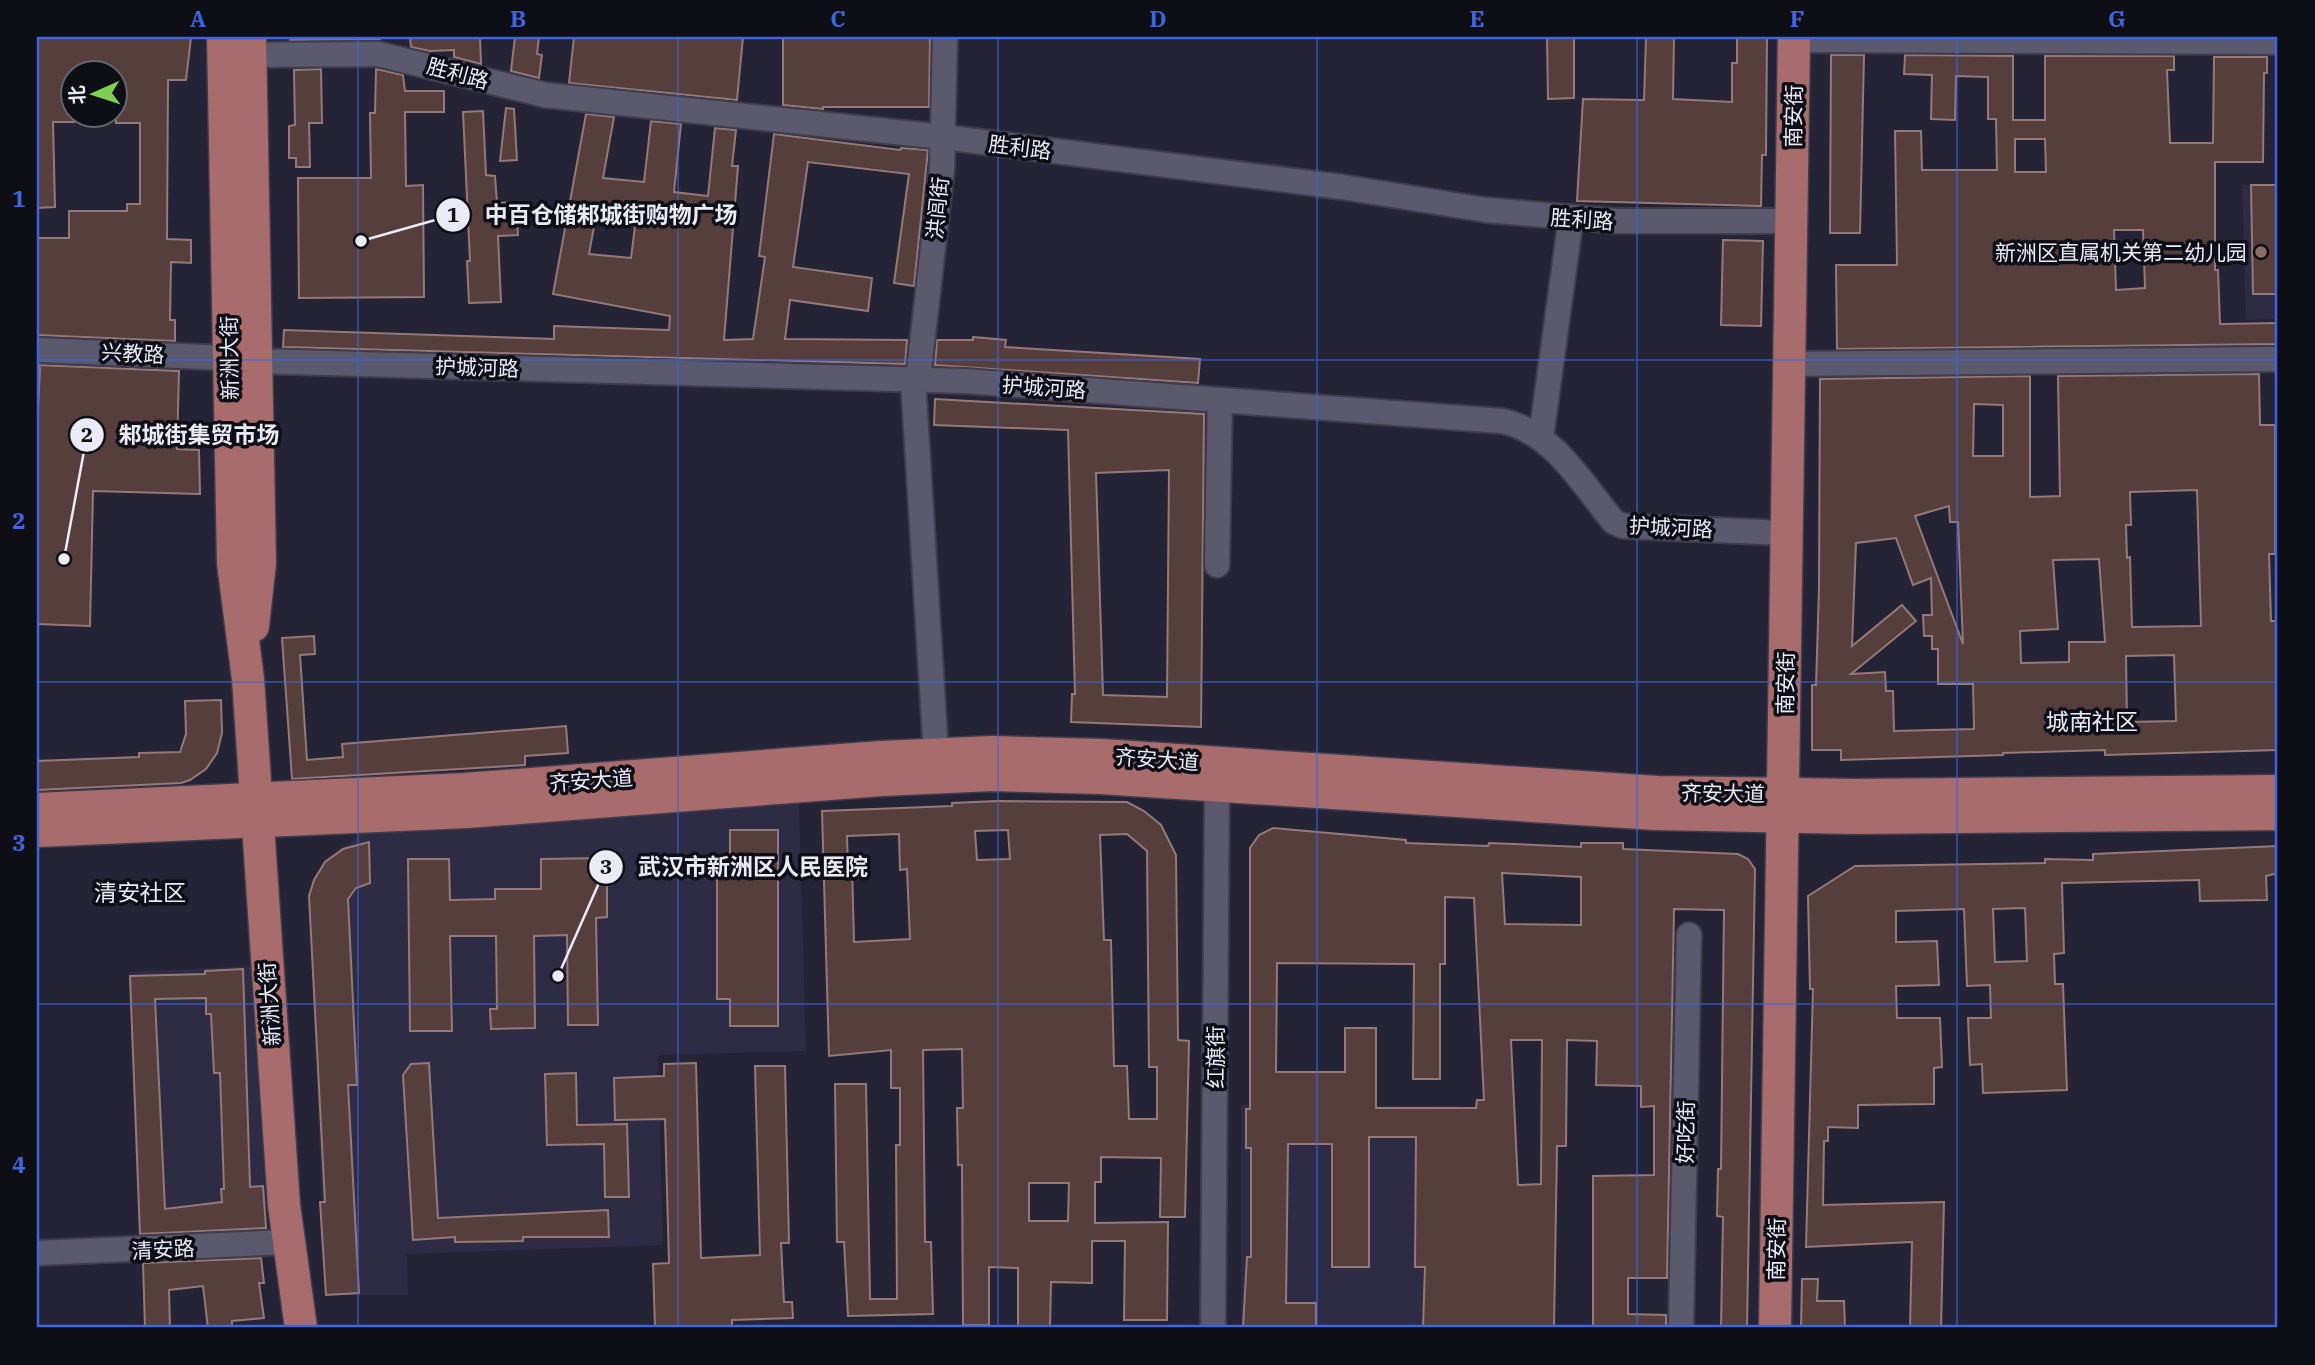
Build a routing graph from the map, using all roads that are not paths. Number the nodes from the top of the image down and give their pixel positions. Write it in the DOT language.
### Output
graph roads {
  1 [pos="223,37"];
  2 [pos="945,37"];
  3 [pos="1794,38"];
  4 [pos="2278,42"];
  5 [pos="250,46"];
  6 [pos="943,138"];
  7 [pos="1572,218"];
  8 [pos="1792,221"];
  9 [pos="37,350"];
  10 [pos="2278,359"];
  11 [pos="243,360"];
  12 [pos="1790,365"];
  13 [pos="916,379"];
  14 [pos="1220,400"];
  15 [pos="1541,437"];
  16 [pos="1787,533"];
  17 [pos="1217,565"];
  18 [pos="936,754"];
  19 [pos="1217,786"];
  20 [pos="2278,792"];
  21 [pos="1783,806"];
  22 [pos="37,809"];
  23 [pos="257,811"];
  24 [pos="2278,814"];
  25 [pos="37,831"];
  26 [pos="1689,935"];
  27 [pos="288,1242"];
  28 [pos="37,1253"];
  29 [pos="301,1328"];
  30 [pos="1213,1328"];
  31 [pos="1681,1328"];
  32 [pos="1775,1328"];
  1 -- 11 [label="main road, 新洲大街"];
  2 -- 6 [label="street, 洪闾街"];
  3 -- 4 [label="street"];
  3 -- 8 [label="main road, 南安街"];
  5 -- 6 [label="street, 胜利路"];
  5 -- 11 [label="main road, 新洲大街"];
  6 -- 7 [label="street, 胜利路"];
  6 -- 13 [label="street, 洪闾街"];
  7 -- 8 [label="street, 胜利路"];
  7 -- 15 [label="street"];
  8 -- 12 [label="main road, 南安街"];
  9 -- 11 [label="street, 兴教路"];
  10 -- 12 [label="street"];
  11 -- 13 [label="street, 护城河路"];
  11 -- 23 [label="main road, 新洲大街"];
  12 -- 16 [label="main road, 南安街"];
  13 -- 14 [label="street, 护城河路"];
  13 -- 18 [label="street, 洪闾街"];
  14 -- 15 [label="street, 护城河路"];
  14 -- 17 [label="street"];
  15 -- 16 [label="street, 护城河路"];
  16 -- 21 [label="main road, 南安街"];
  18 -- 21 [label="main road, 齐安大道"];
  18 -- 23 [label="main road, 齐安大道"];
  19 -- 21 [label="main road, 齐安大道"];
  19 -- 23 [label="main road, 齐安大道"];
  19 -- 30 [label="street, 红旗街"];
  20 -- 21 [label="main road, 齐安大道"];
  21 -- 24 [label="main road, 齐安大道"];
  21 -- 32 [label="main road, 南安街"];
  22 -- 23 [label="main road, 齐安大道"];
  23 -- 25 [label="main road, 齐安大道"];
  23 -- 27 [label="main road, 新洲大街"];
  26 -- 31 [label="street, 好吃街"];
  27 -- 28 [label="street, 清安路"];
  27 -- 29 [label="main road, 新洲大街"];
}
